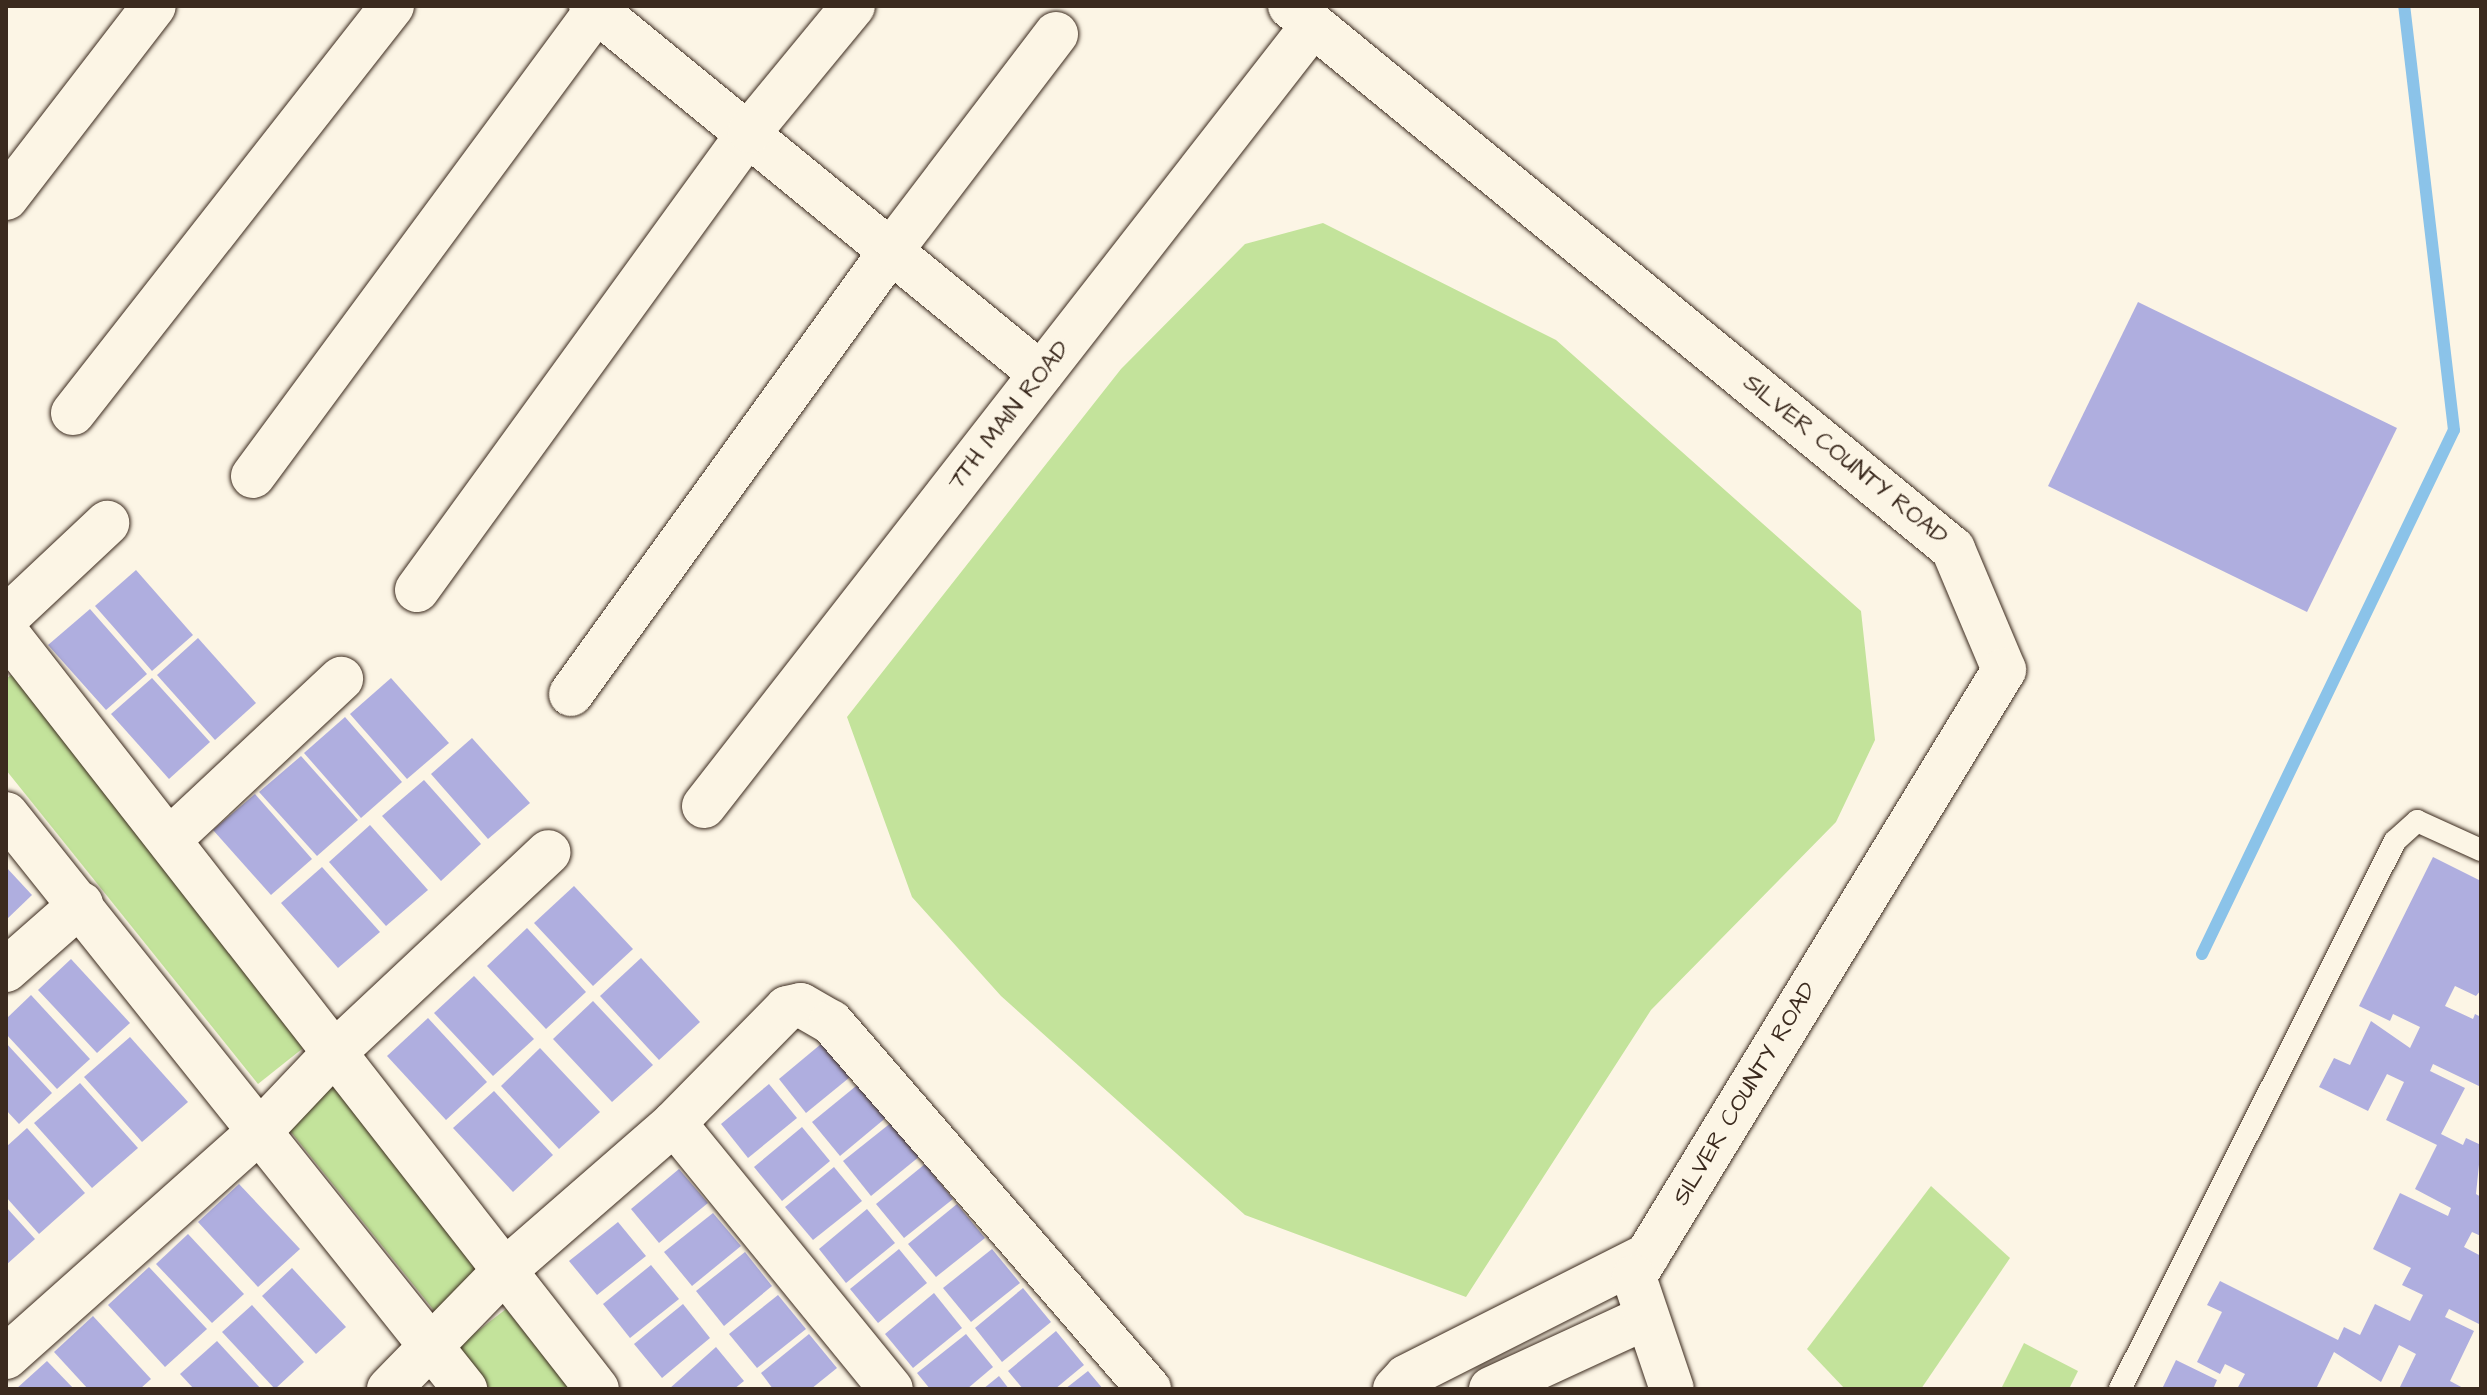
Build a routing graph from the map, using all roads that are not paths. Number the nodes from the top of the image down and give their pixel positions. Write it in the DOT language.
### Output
graph roads {
  1 [pos="154,6"];
  2 [pos="392,6"];
  3 [pos="853,6"];
  4 [pos="594,8"];
  5 [pos="1302,16"];
  6 [pos="1056,34"];
  7 [pos="750,131"];
  8 [pos="6,198"];
  9 [pos="893,248"];
  10 [pos="1041,374"];
  11 [pos="73,413"];
  12 [pos="253,476"];
  13 [pos="107,523"];
  14 [pos="417,590"];
  15 [pos="6,618"];
  16 [pos="6,632"];
  17 [pos="341,679"];
  18 [pos="571,694"];
  19 [pos="704,806"];
  20 [pos="6,814"];
  21 [pos="171,838"];
  22 [pos="2481,850"];
  23 [pos="549,852"];
  24 [pos="81,904"];
  25 [pos="6,970"];
  26 [pos="336,1051"];
  27 [pos="674,1123"];
  28 [pos="261,1130"];
  29 [pos="1648,1255"];
  30 [pos="504,1271"];
  31 [pos="1645,1318"];
  32 [pos="433,1348"];
  33 [pos="6,1357"];
  34 [pos="389,1389"];
  35 [pos="465,1389"];
  36 [pos="597,1389"];
  37 [pos="891,1389"];
  38 [pos="1149,1389"];
  39 [pos="1395,1389"];
  40 [pos="1491,1389"];
  41 [pos="1672,1389"];
  42 [pos="2120,1389"];
  1 -- 8 [label="street"];
  2 -- 11 [label="street"];
  3 -- 7 [label="street"];
  4 -- 7 [label="street"];
  4 -- 12 [label="street"];
  5 -- 10 [label="street, 7TH MAIN ROAD"];
  5 -- 29 [label="street, SILVER COUNTY ROAD"];
  6 -- 9 [label="street"];
  7 -- 9 [label="street"];
  7 -- 14 [label="street"];
  9 -- 10 [label="street"];
  9 -- 18 [label="street"];
  10 -- 19 [label="street, 7TH MAIN ROAD"];
  13 -- 15 [label="street"];
  16 -- 21 [label="street"];
  17 -- 21 [label="street"];
  20 -- 24 [label="street"];
  21 -- 26 [label="street"];
  22 -- 42 [label="lane"];
  23 -- 26 [label="street"];
  24 -- 25 [label="street"];
  24 -- 28 [label="street"];
  26 -- 28 [label="street"];
  26 -- 30 [label="street"];
  27 -- 30 [label="street"];
  27 -- 37 [label="street"];
  27 -- 38 [label="street"];
  28 -- 32 [label="street"];
  28 -- 33 [label="street"];
  29 -- 31 [label="street, SILVER COUNTY ROAD"];
  29 -- 39 [label="street"];
  30 -- 32 [label="street"];
  30 -- 36 [label="street"];
  31 -- 40 [label="street"];
  31 -- 41 [label="street, SILVER COUNTY ROAD"];
  32 -- 34 [label="street"];
  32 -- 35 [label="street"];
}
